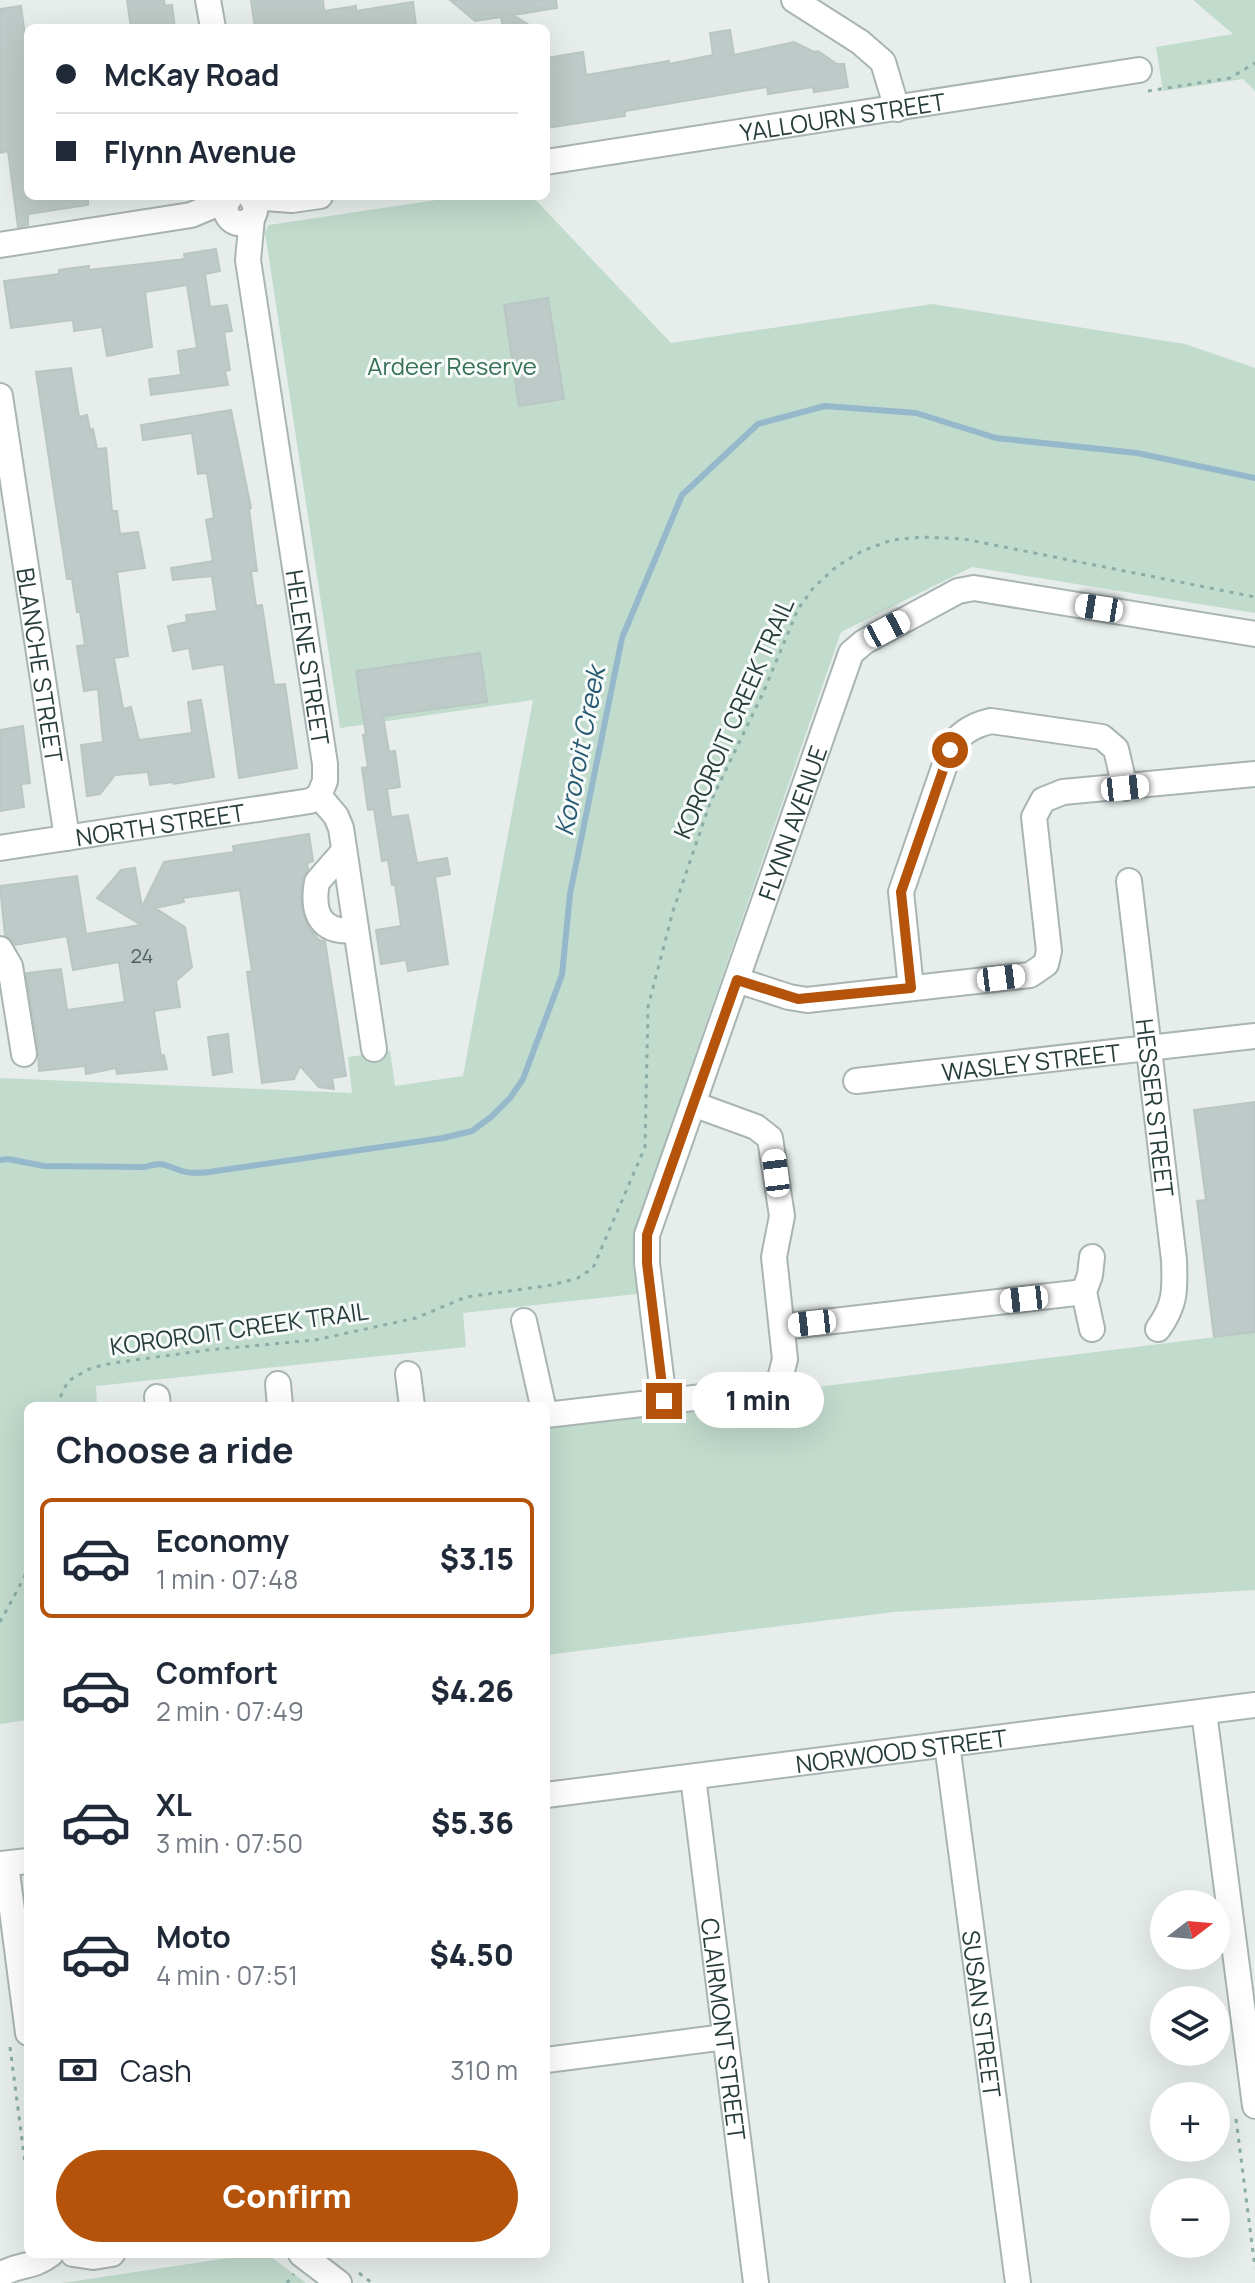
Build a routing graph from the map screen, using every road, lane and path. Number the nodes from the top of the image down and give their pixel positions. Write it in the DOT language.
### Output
graph roads {
  1 [pos="208,0"];
  2 [pos="794,0"];
  3 [pos="212,24"];
  4 [pos="1255,63"];
  5 [pos="1138,82"];
  6 [pos="890,110"];
  7 [pos="550,161"];
  8 [pos="292,200"];
  9 [pos="239,206"];
  10 [pos="0,245"];
  11 [pos="0,396"];
  12 [pos="1255,597"];
  13 [pos="1255,634"];
  14 [pos="1255,774"];
  15 [pos="1125,788"];
  16 [pos="319,796"];
  17 [pos="67,838"];
  18 [pos="0,848"];
  19 [pos="344,851"];
  20 [pos="1129,881"];
  21 [pos="356,930"];
  22 [pos="0,949"];
  23 [pos="737,980"];
  24 [pos="911,988"];
  25 [pos="1255,1036"];
  26 [pos="374,1049"];
  27 [pos="1149,1049"];
  28 [pos="24,1054"];
  29 [pos="856,1081"];
  30 [pos="693,1104"];
  31 [pos="1092,1257"];
  32 [pos="1084,1292"];
  33 [pos="524,1321"];
  34 [pos="782,1327"];
  35 [pos="1092,1329"];
  36 [pos="1158,1329"];
  37 [pos="408,1374"];
  38 [pos="664,1401"];
  39 [pos="58,1402"];
  40 [pos="412,1402"];
  41 [pos="542,1402"];
  42 [pos="550,1415"];
  43 [pos="24,1578"];
  44 [pos="0,1622"];
  45 [pos="1255,1705"];
  46 [pos="1204,1712"];
  47 [pos="947,1744"];
  48 [pos="693,1777"];
  49 [pos="550,1795"];
  50 [pos="11,1863"];
  51 [pos="725,2037"];
  52 [pos="19,2039"];
  53 [pos="550,2059"];
  54 [pos="1255,2106"];
  55 [pos="24,2121"];
  56 [pos="46,2258"];
  57 [pos="306,2258"];
  58 [pos="0,2275"];
  59 [pos="339,2283"];
  60 [pos="756,2283"];
  61 [pos="1018,2283"];
  1 -- 3 [label="street"];
  2 -- 6 [label="street"];
  4 -- 5 [label="path"];
  5 -- 6 [label="street, YALLOURN STREET"];
  6 -- 7 [label="street, YALLOURN STREET"];
  8 -- 9 [label="street"];
  9 -- 10 [label="street"];
  9 -- 16 [label="street, HELENE STREET"];
  11 -- 17 [label="street, BLANCHE STREET"];
  12 -- 39 [label="path, KOROROIT CREEK TRAIL"];
  13 -- 23 [label="street, FLYNN AVENUE"];
  14 -- 15 [label="street"];
  15 -- 24 [label="street"];
  15 -- 24 [label="street"];
  16 -- 17 [label="street, NORTH STREET"];
  16 -- 19 [label="street"];
  17 -- 18 [label="street, NORTH STREET"];
  19 -- 21 [label="street"];
  19 -- 21 [label="street"];
  20 -- 27 [label="street, HESSER STREET"];
  21 -- 26 [label="street"];
  22 -- 28 [label="street"];
  23 -- 24 [label="street"];
  23 -- 30 [label="street, FLYNN AVENUE"];
  25 -- 27 [label="street, WASLEY STREET"];
  27 -- 29 [label="street, WASLEY STREET"];
  27 -- 36 [label="street, HESSER STREET"];
  30 -- 34 [label="street"];
  30 -- 38 [label="street, FLYNN AVENUE"];
  31 -- 32 [label="street"];
  32 -- 34 [label="street"];
  32 -- 35 [label="street"];
  33 -- 41 [label="street"];
  34 -- 38 [label="street"];
  37 -- 40 [label="street"];
  38 -- 42 [label="street"];
  43 -- 44 [label="path"];
  45 -- 46 [label="street, NORWOOD STREET"];
  46 -- 47 [label="street, NORWOOD STREET"];
  46 -- 54 [label="street"];
  47 -- 48 [label="street, NORWOOD STREET"];
  47 -- 61 [label="street, SUSAN STREET"];
  48 -- 49 [label="street, NORWOOD STREET"];
  48 -- 51 [label="street, CLAIRMONT STREET"];
  50 -- 52 [label="street"];
  51 -- 53 [label="street"];
  51 -- 60 [label="street, CLAIRMONT STREET"];
  52 -- 55 [label="path"];
  56 -- 58 [label="street"];
  57 -- 59 [label="street"];
}
